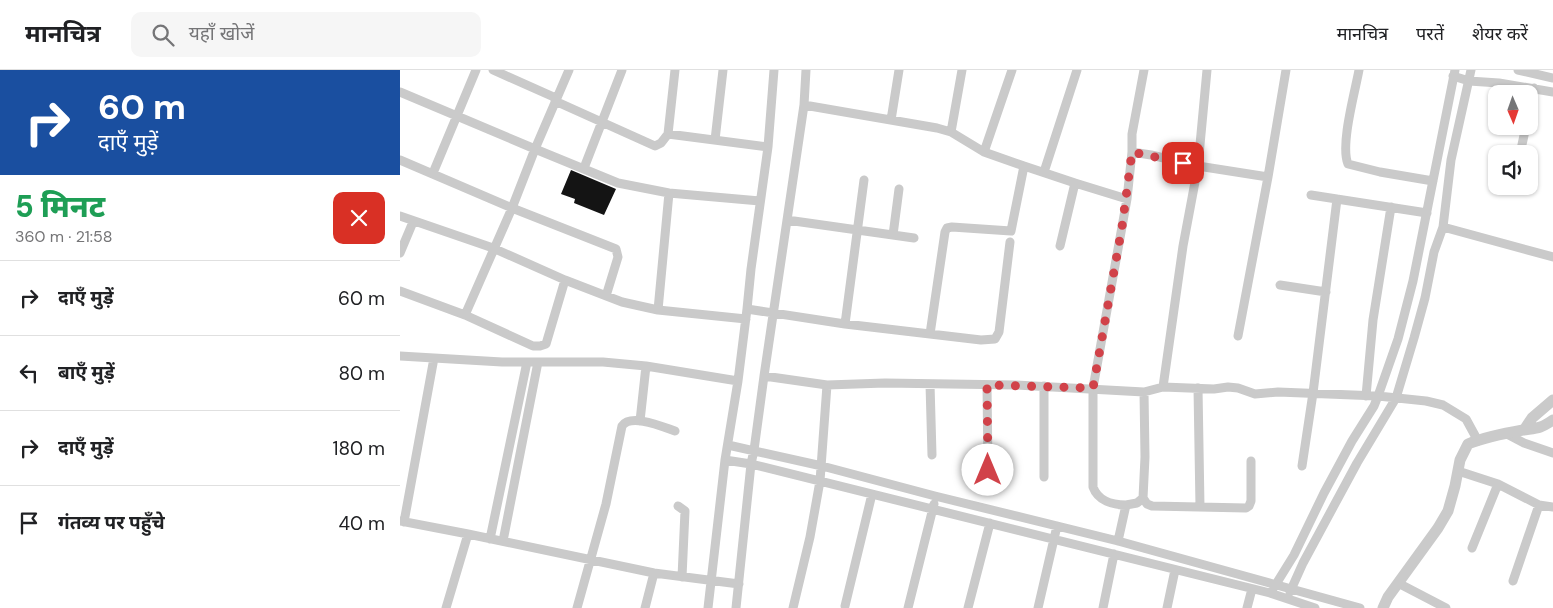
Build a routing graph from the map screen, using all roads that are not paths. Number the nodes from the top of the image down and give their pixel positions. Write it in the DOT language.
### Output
graph roads {
  1 [pos="476,70"];
  2 [pos="493,70"];
  3 [pos="569,70"];
  4 [pos="622,70"];
  5 [pos="675,70"];
  6 [pos="723,70"];
  7 [pos="774,70"];
  8 [pos="806,70"];
  9 [pos="899,70"];
  10 [pos="962,70"];
  11 [pos="1012,70"];
  12 [pos="1077,70"];
  13 [pos="1144,70"];
  14 [pos="1207,70"];
  15 [pos="1286,70"];
  16 [pos="1359,70"];
  17 [pos="1471,70"];
  18 [pos="1518,70"];
  19 [pos="1528,71"];
  20 [pos="1454,73"];
  21 [pos="1553,78"];
  22 [pos="1469,81"];
  23 [pos="1516,85"];
  24 [pos="1538,89"];
  25 [pos="400,92"];
  26 [pos="1553,92"];
  27 [pos="556,100"];
  28 [pos="804,105"];
  29 [pos="456,116"];
  30 [pos="891,120"];
  31 [pos="602,122"];
  32 [pos="951,132"];
  33 [pos="668,134"];
  34 [pos="715,140"];
  35 [pos="768,147"];
  36 [pos="535,149"];
  37 [pos="984,152"];
  38 [pos="1132,152"];
  39 [pos="400,160"];
  40 [pos="1024,166"];
  41 [pos="1198,166"];
  42 [pos="584,168"];
  43 [pos="1044,172"];
  44 [pos="433,173"];
  45 [pos="1268,177"];
  46 [pos="864,180"];
  47 [pos="1433,181"];
  48 [pos="1075,183"];
  49 [pos="899,189"];
  50 [pos="669,193"];
  51 [pos="1311,195"];
  52 [pos="1127,199"];
  53 [pos="1336,199"];
  54 [pos="760,201"];
  55 [pos="1391,207"];
  56 [pos="512,208"];
  57 [pos="1427,213"];
  58 [pos="400,216"];
  59 [pos="787,220"];
  60 [pos="413,222"];
  61 [pos="1443,227"];
  62 [pos="857,231"];
  63 [pos="893,235"];
  64 [pos="914,238"];
  65 [pos="1010,242"];
  66 [pos="1060,246"];
  67 [pos="493,248"];
  68 [pos="400,253"];
  69 [pos="1553,257"];
  70 [pos="565,280"];
  71 [pos="1280,285"];
  72 [pos="400,291"];
  73 [pos="1326,292"];
  74 [pos="606,296"];
  75 [pos="748,309"];
  76 [pos="658,310"];
  77 [pos="774,313"];
  78 [pos="465,315"];
  79 [pos="746,320"];
  80 [pos="845,324"];
  81 [pos="930,334"];
  82 [pos="1238,336"];
  83 [pos="400,356"];
  84 [pos="434,358"];
  85 [pos="527,362"];
  86 [pos="538,362"];
  87 [pos="646,366"];
  88 [pos="764,376"];
  89 [pos="738,381"];
  90 [pos="930,384"];
  91 [pos="827,385"];
  92 [pos="987,385"];
  93 [pos="1044,386"];
  94 [pos="1163,387"];
  95 [pos="1093,388"];
  96 [pos="1198,388"];
  97 [pos="1144,392"];
  98 [pos="1313,394"];
  99 [pos="1366,396"];
  100 [pos="1378,396"];
  101 [pos="1396,398"];
  102 [pos="1553,400"];
  103 [pos="1553,420"];
  104 [pos="640,421"];
  105 [pos="1524,430"];
  106 [pos="675,431"];
  107 [pos="1507,434"];
  108 [pos="1478,440"];
  109 [pos="728,445"];
  110 [pos="754,450"];
  111 [pos="1553,453"];
  112 [pos="932,455"];
  113 [pos="726,460"];
  114 [pos="1251,461"];
  115 [pos="751,464"];
  116 [pos="822,466"];
  117 [pos="1302,466"];
  118 [pos="988,470"];
  119 [pos="1458,471"];
  120 [pos="1044,477"];
  121 [pos="820,481"];
  122 [pos="1498,484"];
  123 [pos="872,494"];
  124 [pos="499,495"];
  125 [pos="936,496"];
  126 [pos="511,498"];
  127 [pos="1143,498"];
  128 [pos="1539,504"];
  129 [pos="1126,505"];
  130 [pos="678,506"];
  131 [pos="1200,507"];
  132 [pos="1553,507"];
  133 [pos="932,509"];
  134 [pos="402,522"];
  135 [pos="990,523"];
  136 [pos="1057,526"];
  137 [pos="468,534"];
  138 [pos="490,539"];
  139 [pos="1054,540"];
  140 [pos="1118,541"];
  141 [pos="502,542"];
  142 [pos="1472,548"];
  143 [pos="1114,554"];
  144 [pos="591,561"];
  145 [pos="1175,570"];
  146 [pos="654,573"];
  147 [pos="682,577"];
  148 [pos="712,581"];
  149 [pos="1513,581"];
  150 [pos="739,584"];
  151 [pos="1398,584"];
  152 [pos="1276,585"];
  153 [pos="1292,588"];
  154 [pos="1252,589"];
  155 [pos="1270,593"];
  156 [pos="1286,599"];
  157 [pos="845,606"];
  158 [pos="446,608"];
  159 [pos="577,608"];
  160 [pos="645,608"];
  161 [pos="708,608"];
  162 [pos="736,608"];
  163 [pos="793,608"];
  164 [pos="908,608"];
  165 [pos="968,608"];
  166 [pos="1038,608"];
  167 [pos="1103,608"];
  168 [pos="1167,608"];
  169 [pos="1247,608"];
  170 [pos="1315,608"];
  171 [pos="1360,608"];
  172 [pos="1383,608"];
  173 [pos="1446,608"];
  1 -- 29 [label="street"];
  2 -- 27 [label="street"];
  3 -- 27 [label="street"];
  4 -- 31 [label="street"];
  5 -- 33 [label="street"];
  6 -- 34 [label="street"];
  7 -- 35 [label="street"];
  8 -- 28 [label="street"];
  9 -- 30 [label="street"];
  10 -- 32 [label="street"];
  11 -- 37 [label="street"];
  12 -- 43 [label="street"];
  13 -- 38 [label="street"];
  14 -- 41 [label="street"];
  15 -- 45 [label="street"];
  16 -- 47 [label="street"];
  17 -- 22 [label="street"];
  18 -- 19 [label="street"];
  19 -- 21 [label="street"];
  20 -- 22 [label="street"];
  20 -- 47 [label="street"];
  22 -- 23 [label="street"];
  22 -- 61 [label="street"];
  24 -- 26 [label="street"];
  25 -- 29 [label="street"];
  27 -- 31 [label="street"];
  27 -- 36 [label="street"];
  28 -- 30 [label="street"];
  28 -- 59 [label="street"];
  29 -- 36 [label="street"];
  29 -- 44 [label="street"];
  30 -- 32 [label="street"];
  31 -- 33 [label="street"];
  31 -- 42 [label="street"];
  32 -- 37 [label="street"];
  33 -- 34 [label="street"];
  34 -- 35 [label="street"];
  35 -- 54 [label="street"];
  36 -- 42 [label="street"];
  36 -- 56 [label="street"];
  37 -- 40 [label="street"];
  38 -- 41 [label="street"];
  38 -- 52 [label="street"];
  39 -- 44 [label="street"];
  40 -- 43 [label="street"];
  40 -- 81 [label="street"];
  41 -- 45 [label="street"];
  41 -- 94 [label="street"];
  42 -- 50 [label="street"];
  43 -- 48 [label="street"];
  44 -- 56 [label="street"];
  45 -- 82 [label="street"];
  46 -- 62 [label="street"];
  47 -- 57 [label="street"];
  48 -- 52 [label="street"];
  48 -- 66 [label="street"];
  49 -- 63 [label="street"];
  50 -- 54 [label="street"];
  50 -- 76 [label="street"];
  51 -- 53 [label="street"];
  52 -- 95 [label="street"];
  53 -- 55 [label="street"];
  53 -- 73 [label="street"];
  54 -- 75 [label="street"];
  55 -- 57 [label="street"];
  55 -- 99 [label="street"];
  56 -- 67 [label="street"];
  56 -- 74 [label="street"];
  57 -- 100 [label="street"];
  58 -- 60 [label="street"];
  59 -- 62 [label="street"];
  59 -- 77 [label="street"];
  60 -- 67 [label="street"];
  60 -- 68 [label="street"];
  61 -- 69 [label="street"];
  61 -- 101 [label="street"];
  62 -- 63 [label="street"];
  62 -- 80 [label="street"];
  63 -- 64 [label="street"];
  65 -- 81 [label="street"];
  67 -- 70 [label="street"];
  67 -- 78 [label="street"];
  70 -- 74 [label="street"];
  70 -- 78 [label="street"];
  71 -- 73 [label="street"];
  72 -- 78 [label="street"];
  73 -- 98 [label="street"];
  74 -- 76 [label="street"];
  75 -- 77 [label="street"];
  75 -- 79 [label="street"];
  76 -- 79 [label="street"];
  77 -- 80 [label="street"];
  77 -- 88 [label="street"];
  79 -- 89 [label="street"];
  80 -- 81 [label="street"];
  83 -- 84 [label="street"];
  84 -- 85 [label="street"];
  84 -- 134 [label="street"];
  85 -- 86 [label="street"];
  85 -- 124 [label="street"];
  86 -- 87 [label="street"];
  86 -- 126 [label="street"];
  87 -- 89 [label="street"];
  87 -- 104 [label="street"];
  88 -- 91 [label="street"];
  88 -- 110 [label="street"];
  89 -- 109 [label="street"];
  90 -- 91 [label="street"];
  90 -- 92 [label="street"];
  90 -- 112 [label="street"];
  91 -- 116 [label="street"];
  92 -- 93 [label="street"];
  92 -- 118 [label="street"];
  93 -- 95 [label="street"];
  93 -- 120 [label="street"];
  94 -- 96 [label="street"];
  94 -- 97 [label="street"];
  95 -- 97 [label="street"];
  95 -- 129 [label="street"];
  96 -- 98 [label="street"];
  96 -- 131 [label="street"];
  97 -- 127 [label="street"];
  98 -- 99 [label="street"];
  98 -- 117 [label="street"];
  99 -- 100 [label="street"];
  100 -- 101 [label="street"];
  100 -- 152 [label="street"];
  101 -- 108 [label="street"];
  101 -- 153 [label="street"];
  102 -- 105 [label="street"];
  103 -- 105 [label="street"];
  104 -- 106 [label="street"];
  104 -- 144 [label="street"];
  105 -- 107 [label="street"];
  107 -- 108 [label="street"];
  107 -- 111 [label="street"];
  108 -- 119 [label="street"];
  109 -- 110 [label="street"];
  109 -- 113 [label="street"];
  110 -- 115 [label="street"];
  110 -- 116 [label="street"];
  113 -- 115 [label="street"];
  113 -- 148 [label="street"];
  114 -- 131 [label="street"];
  115 -- 121 [label="street"];
  115 -- 150 [label="street"];
  116 -- 121 [label="street"];
  116 -- 125 [label="street"];
  119 -- 122 [label="street"];
  119 -- 151 [label="street"];
  121 -- 123 [label="street"];
  121 -- 163 [label="street"];
  122 -- 128 [label="street"];
  122 -- 142 [label="street"];
  123 -- 133 [label="street"];
  123 -- 157 [label="street"];
  124 -- 126 [label="street"];
  124 -- 138 [label="street"];
  125 -- 133 [label="street"];
  125 -- 136 [label="street"];
  126 -- 141 [label="street"];
  127 -- 129 [label="street"];
  127 -- 131 [label="street"];
  128 -- 132 [label="street"];
  128 -- 149 [label="street"];
  129 -- 140 [label="street"];
  130 -- 147 [label="street"];
  133 -- 135 [label="street"];
  133 -- 164 [label="street"];
  134 -- 137 [label="street"];
  135 -- 139 [label="street"];
  135 -- 165 [label="street"];
  136 -- 139 [label="street"];
  136 -- 140 [label="street"];
  137 -- 138 [label="street"];
  137 -- 158 [label="street"];
  138 -- 141 [label="street"];
  139 -- 143 [label="street"];
  139 -- 166 [label="street"];
  140 -- 152 [label="street"];
  141 -- 144 [label="street"];
  143 -- 145 [label="street"];
  143 -- 167 [label="street"];
  144 -- 146 [label="street"];
  144 -- 159 [label="street"];
  145 -- 154 [label="street"];
  145 -- 168 [label="street"];
  146 -- 147 [label="street"];
  146 -- 160 [label="street"];
  147 -- 148 [label="street"];
  148 -- 150 [label="street"];
  148 -- 161 [label="street"];
  150 -- 162 [label="street"];
  151 -- 172 [label="street"];
  151 -- 173 [label="street"];
  152 -- 153 [label="street"];
  152 -- 155 [label="street"];
  153 -- 156 [label="street"];
  153 -- 171 [label="street"];
  154 -- 155 [label="street"];
  154 -- 169 [label="street"];
  155 -- 156 [label="street"];
  156 -- 170 [label="street"];
}
